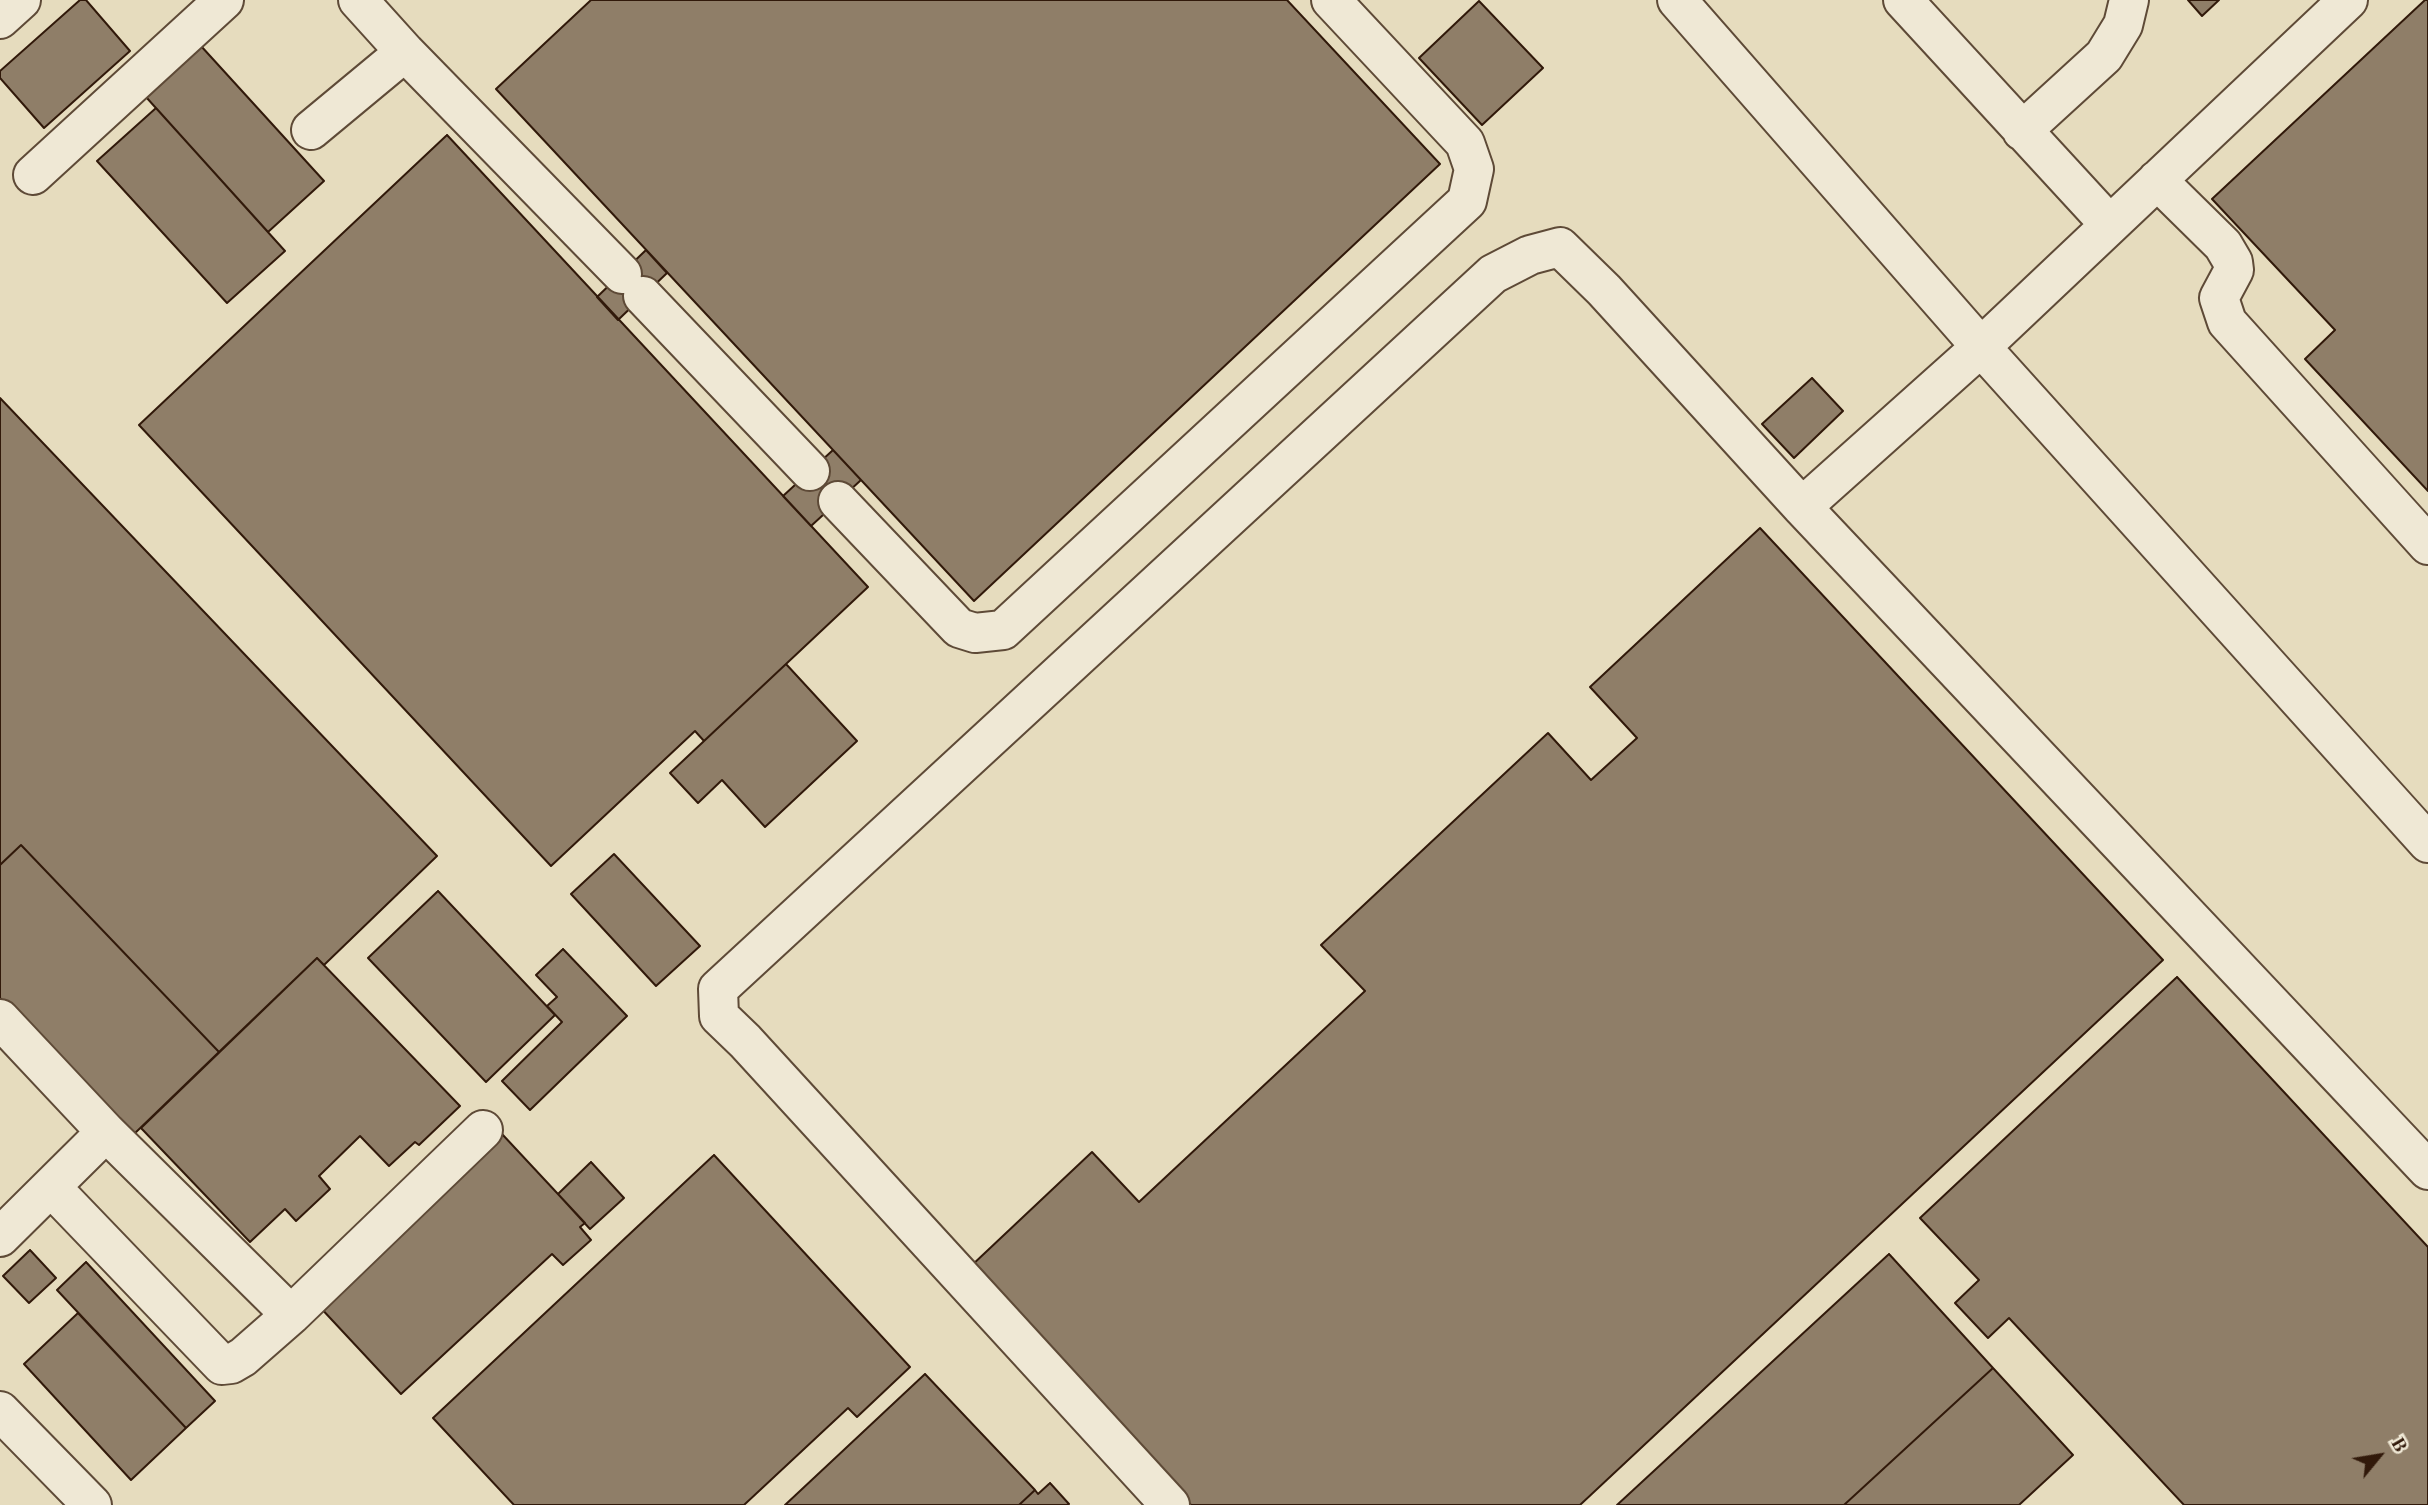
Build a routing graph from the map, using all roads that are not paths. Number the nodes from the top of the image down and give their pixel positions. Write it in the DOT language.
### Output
graph roads {
  1 [pos="21,0"];
  2 [pos="224,0"];
  3 [pos="358,0"];
  4 [pos="1331,0"];
  5 [pos="1677,0"];
  6 [pos="1903,0"];
  7 [pos="2129,0"];
  8 [pos="2348,0"];
  9 [pos="0,19"];
  10 [pos="405,52"];
  11 [pos="311,130"];
  12 [pos="2022,131"];
  13 [pos="33,176"];
  14 [pos="2157,180"];
  15 [pos="2110,225"];
  16 [pos="1980,347"];
  17 [pos="810,471"];
  18 [pos="838,501"];
  19 [pos="1802,507"];
  20 [pos="2428,545"];
  21 [pos="2428,843"];
  22 [pos="0,1019"];
  23 [pos="483,1130"];
  24 [pos="106,1132"];
  25 [pos="2428,1170"];
  26 [pos="51,1186"];
  27 [pos="3,1228"];
  28 [pos="291,1315"];
  29 [pos="0,1411"];
  30 [pos="92,1505"];
  31 [pos="1170,1505"];
  1 -- 9 [label="lane"];
  2 -- 13 [label="lane"];
  3 -- 10 [label="lane"];
  4 -- 18 [label="lane"];
  5 -- 16 [label="lane"];
  6 -- 12 [label="lane"];
  7 -- 12 [label="lane"];
  8 -- 14 [label="lane"];
  10 -- 11 [label="lane"];
  10 -- 17 [label="lane"];
  12 -- 15 [label="lane"];
  14 -- 15 [label="lane"];
  14 -- 20 [label="lane"];
  15 -- 16 [label="lane"];
  16 -- 19 [label="lane"];
  16 -- 21 [label="lane"];
  19 -- 25 [label="lane"];
  19 -- 31 [label="lane"];
  22 -- 24 [label="lane"];
  23 -- 28 [label="lane"];
  24 -- 26 [label="lane"];
  24 -- 28 [label="lane"];
  26 -- 27 [label="lane"];
  26 -- 28 [label="lane"];
  29 -- 30 [label="lane"];
}
